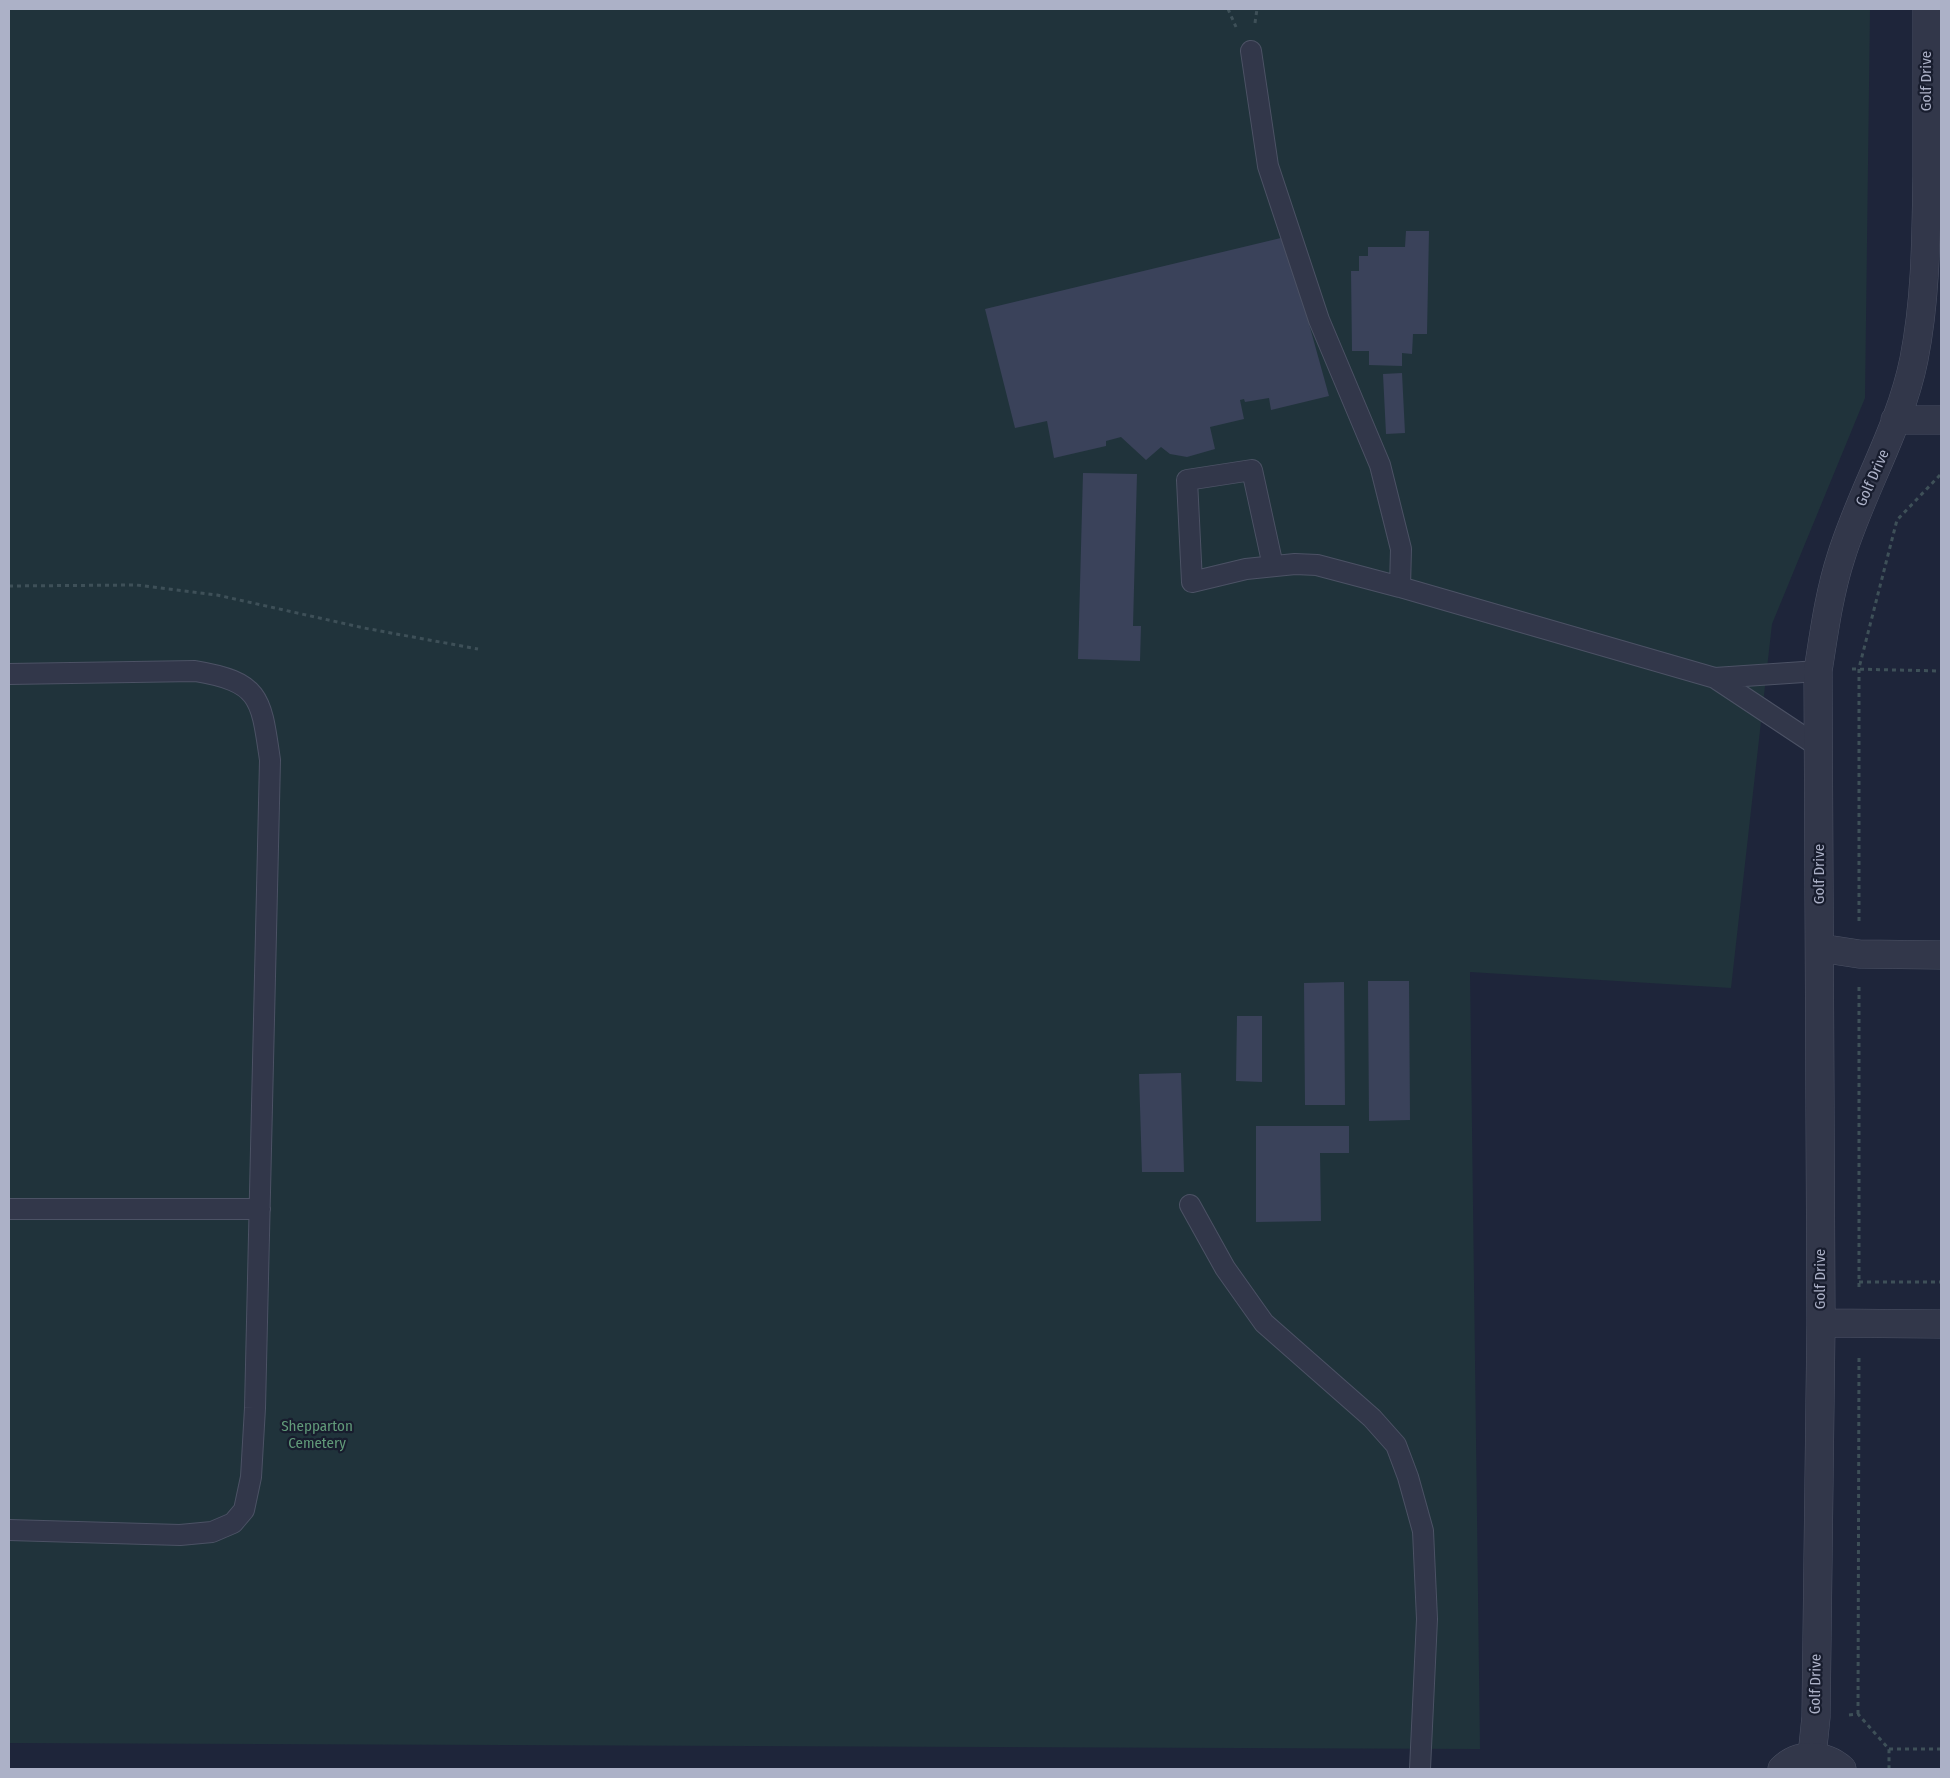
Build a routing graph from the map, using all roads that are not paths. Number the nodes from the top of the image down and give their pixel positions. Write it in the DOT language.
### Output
graph roads {
  1 [pos="1927,9"];
  2 [pos="1250,51"];
  3 [pos="1895,420"];
  4 [pos="1941,420"];
  5 [pos="1273,566"];
  6 [pos="1400,587"];
  7 [pos="1818,671"];
  8 [pos="9,674"];
  9 [pos="1716,678"];
  10 [pos="1819,747"];
  11 [pos="1820,948"];
  12 [pos="1941,955"];
  13 [pos="1190,1205"];
  14 [pos="9,1209"];
  15 [pos="260,1209"];
  16 [pos="1821,1323"];
  17 [pos="1941,1324"];
  18 [pos="9,1530"];
  19 [pos="1812,1756"];
  20 [pos="1420,1769"];
  21 [pos="1782,1769"];
  22 [pos="1842,1769"];
  1 -- 3 [label="street, Golf Drive"];
  2 -- 6 [label="lane"];
  3 -- 4 [label="street"];
  3 -- 7 [label="street, Golf Drive"];
  5 -- 5 [label="lane"];
  5 -- 6 [label="lane"];
  6 -- 9 [label="lane"];
  7 -- 9 [label="lane"];
  7 -- 10 [label="street, Golf Drive"];
  8 -- 15 [label="lane"];
  9 -- 10 [label="lane"];
  10 -- 11 [label="street, Golf Drive"];
  11 -- 12 [label="street"];
  11 -- 16 [label="street, Golf Drive"];
  13 -- 20 [label="lane"];
  14 -- 15 [label="lane"];
  15 -- 18 [label="lane"];
  16 -- 17 [label="street"];
  16 -- 19 [label="street, Golf Drive"];
  19 -- 21 [label="street"];
  19 -- 22 [label="street"];
}
